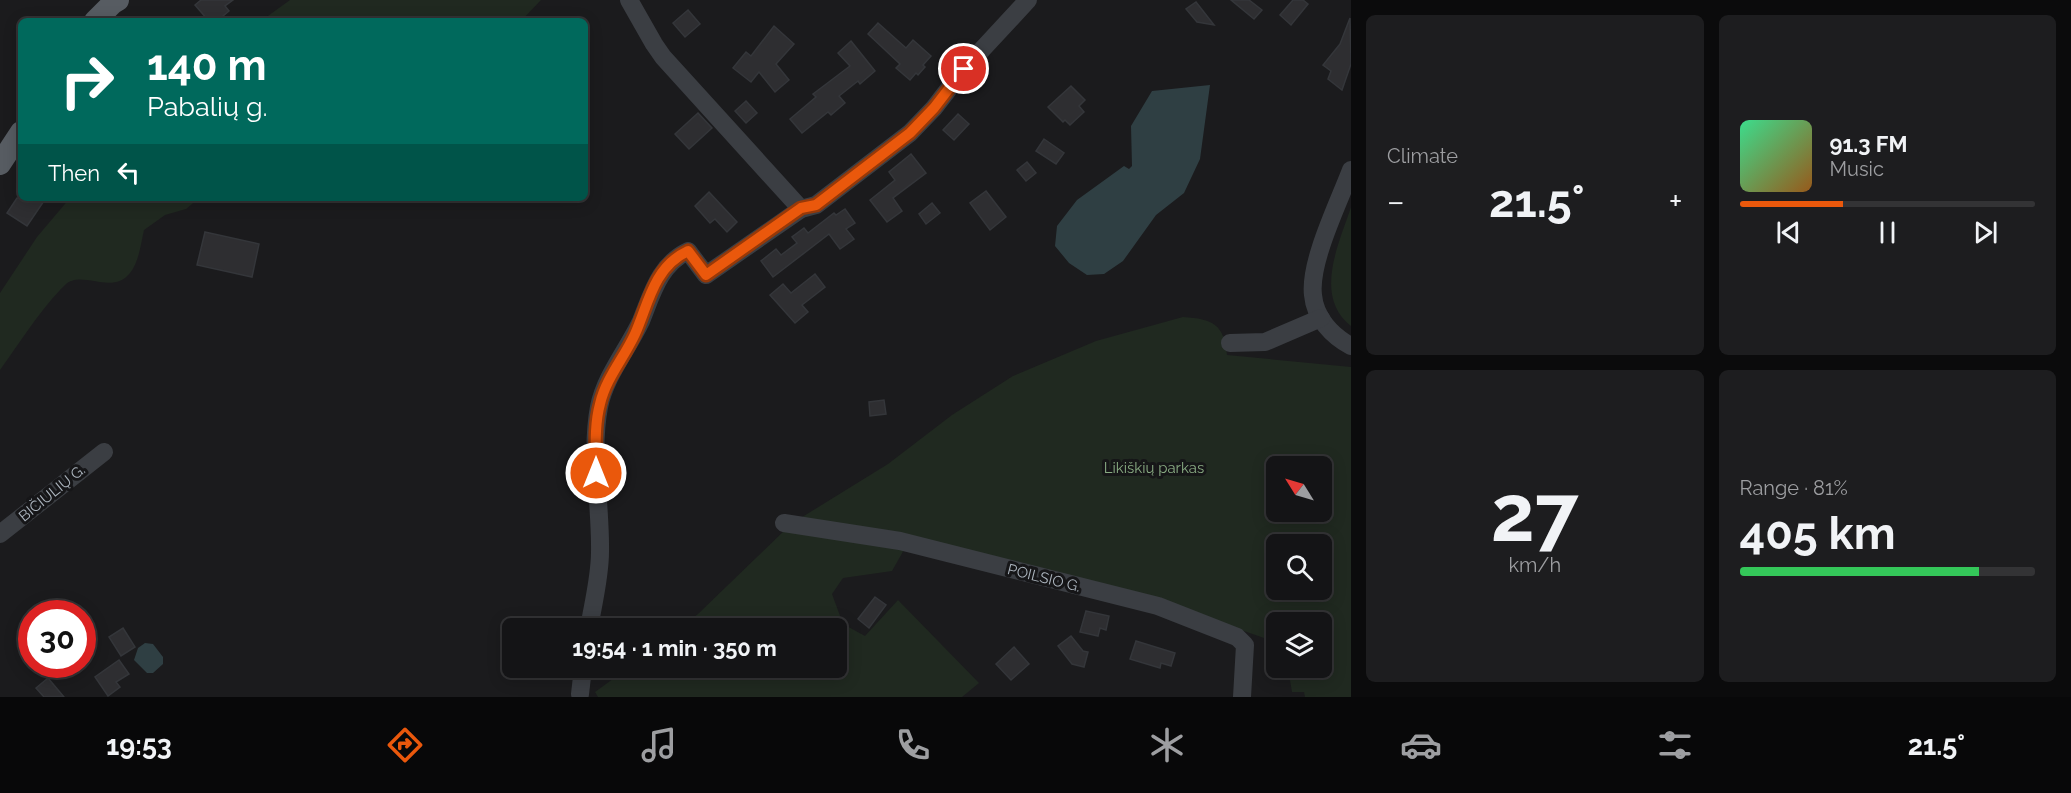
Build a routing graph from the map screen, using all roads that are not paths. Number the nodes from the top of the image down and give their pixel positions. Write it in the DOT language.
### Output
graph roads {
  1 [pos="629,0"];
  2 [pos="1028,0"];
  3 [pos="114,1"];
  4 [pos="98,18"];
  5 [pos="18,137"];
  6 [pos="0,164"];
  7 [pos="1351,170"];
  8 [pos="801,208"];
  9 [pos="1321,318"];
  10 [pos="1230,343"];
  11 [pos="1351,346"];
  12 [pos="104,452"];
  13 [pos="784,523"];
  14 [pos="0,534"];
  15 [pos="590,618"];
  16 [pos="582,678"];
  17 [pos="580,694"];
  18 [pos="1242,697"];
  1 -- 8 [label="street"];
  2 -- 8 [label="street"];
  3 -- 4 [label="main road"];
  5 -- 6 [label="main road"];
  7 -- 9 [label="street"];
  8 -- 15 [label="street"];
  9 -- 10 [label="street"];
  9 -- 11 [label="street"];
  12 -- 14 [label="street, BIČIULIŲ G."];
  13 -- 18 [label="street, POILSIO G."];
  16 -- 17 [label="street"];
}
